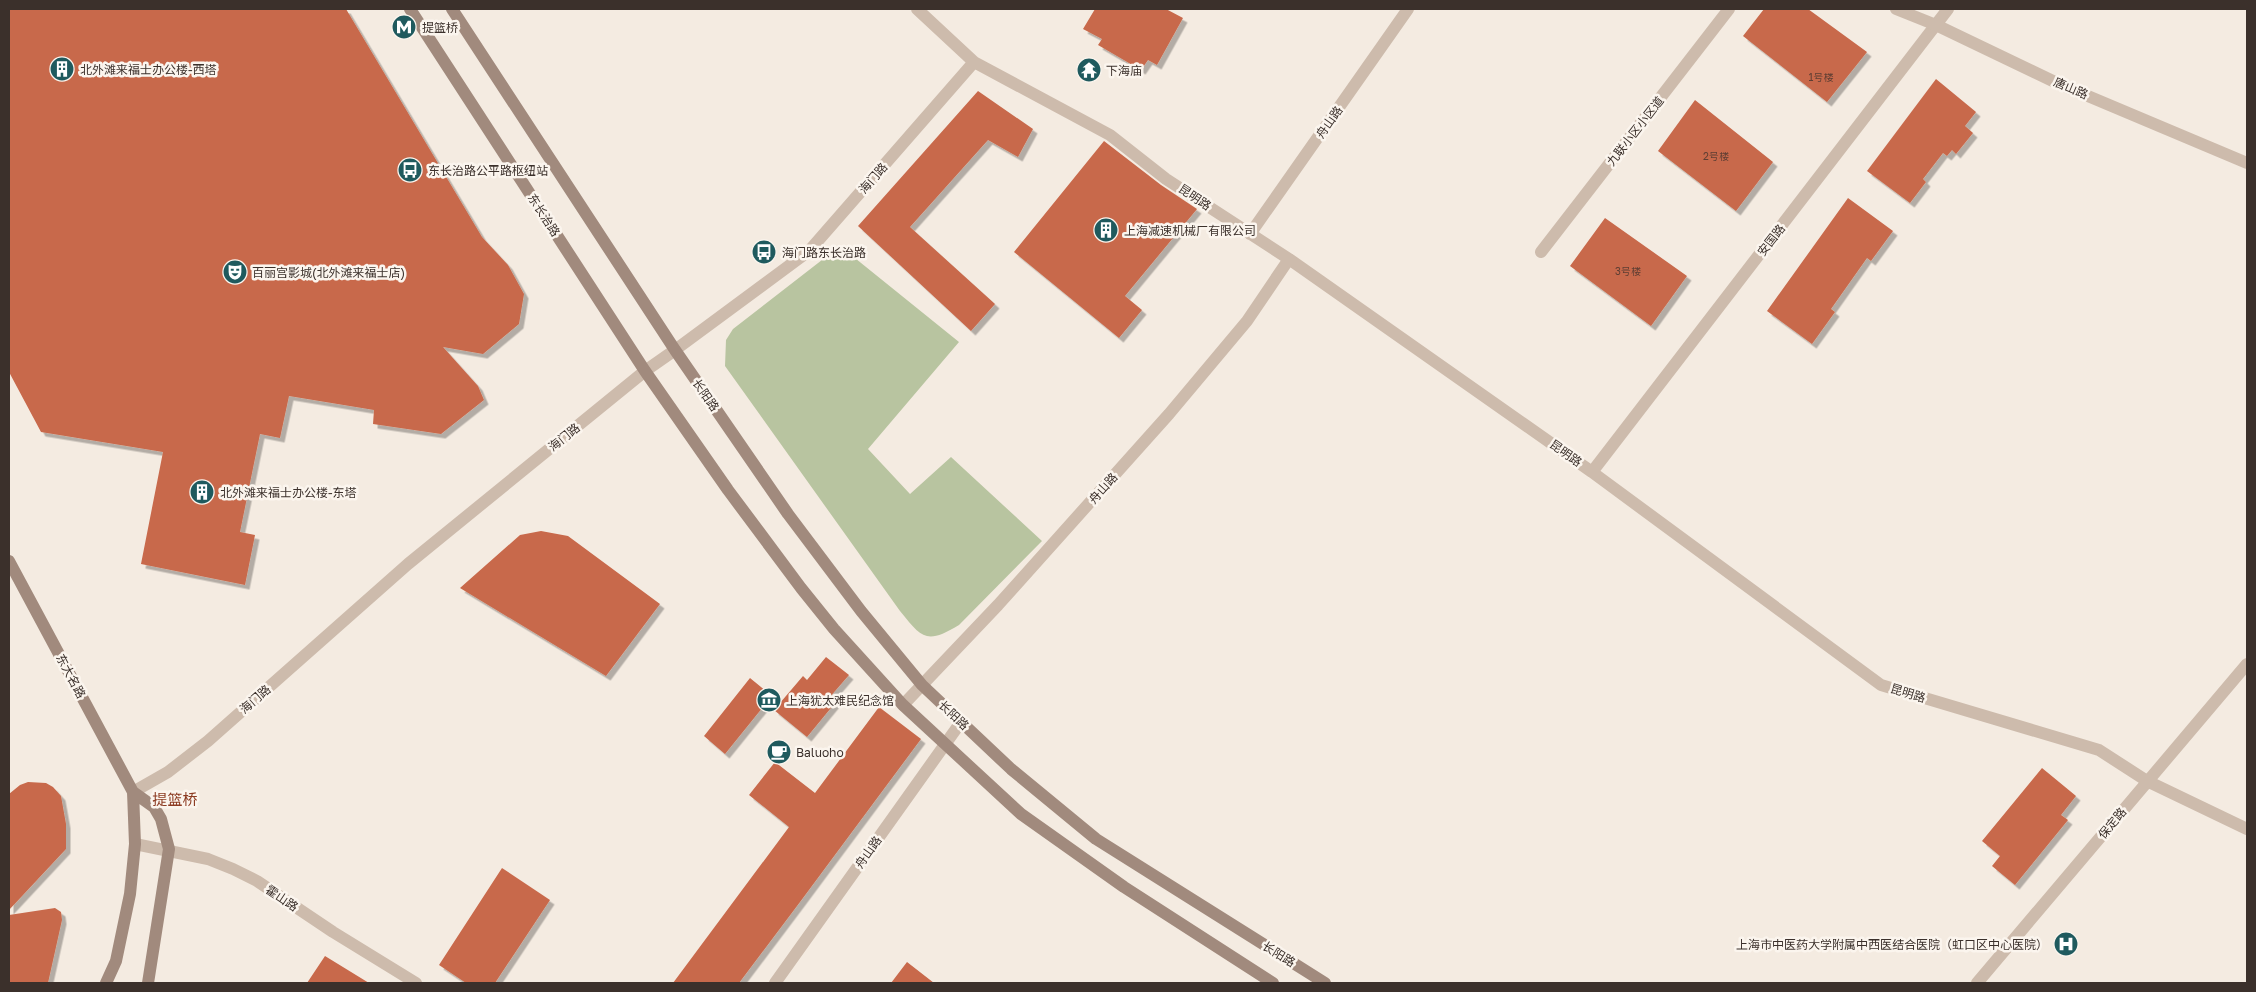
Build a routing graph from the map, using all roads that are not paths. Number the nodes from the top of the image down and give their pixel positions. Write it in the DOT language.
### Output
graph roads {
  1 [pos="410,9"];
  2 [pos="452,9"];
  3 [pos="917,9"];
  4 [pos="1408,9"];
  5 [pos="1729,9"];
  6 [pos="1896,9"];
  7 [pos="1948,9"];
  8 [pos="1936,25"];
  9 [pos="974,62"];
  10 [pos="2247,163"];
  11 [pos="1250,234"];
  12 [pos="1541,252"];
  13 [pos="1289,259"];
  14 [pos="675,350"];
  15 [pos="645,372"];
  16 [pos="1592,472"];
  17 [pos="9,560"];
  18 [pos="2247,664"];
  19 [pos="922,685"];
  20 [pos="903,705"];
  21 [pos="961,722"];
  22 [pos="945,743"];
  23 [pos="2147,781"];
  24 [pos="133,792"];
  25 [pos="2247,829"];
  26 [pos="135,844"];
  27 [pos="169,849"];
  28 [pos="106,983"];
  29 [pos="148,983"];
  30 [pos="416,983"];
  31 [pos="775,983"];
  32 [pos="1273,983"];
  33 [pos="1325,983"];
  34 [pos="1977,983"];
  1 -- 15 [label="main road, 东长治路"];
  2 -- 14 [label="main road"];
  3 -- 9 [label="street, 昆明路"];
  4 -- 11 [label="street, 舟山路"];
  5 -- 12 [label="street, 九联小区小区道"];
  6 -- 8 [label="street, 唐山路"];
  7 -- 8 [label="street, 安国路"];
  8 -- 10 [label="street, 唐山路"];
  8 -- 16 [label="street, 安国路"];
  9 -- 11 [label="street, 昆明路"];
  9 -- 14 [label="street, 海门路"];
  11 -- 13 [label="street, 昆明路"];
  13 -- 16 [label="street, 昆明路"];
  13 -- 19 [label="street, 舟山路"];
  14 -- 15 [label="street, 海门路"];
  14 -- 19 [label="main road, 长阳路"];
  15 -- 20 [label="main road"];
  15 -- 24 [label="street, 海门路"];
  16 -- 23 [label="street, 昆明路"];
  17 -- 24 [label="main road, 东大名路"];
  18 -- 23 [label="street, 保定路"];
  19 -- 20 [label="street, 舟山路"];
  19 -- 21 [label="main road, 长阳路"];
  20 -- 22 [label="main road"];
  21 -- 22 [label="street, 舟山路"];
  21 -- 33 [label="main road, 长阳路"];
  22 -- 31 [label="street, 舟山路"];
  22 -- 32 [label="main road"];
  23 -- 25 [label="street, 昆明路"];
  23 -- 34 [label="street, 保定路"];
  24 -- 26 [label="main road, 东大名路"];
  24 -- 27 [label="main road, 东大名路"];
  26 -- 27 [label="street, 霍山路"];
  26 -- 28 [label="main road, 东大名路"];
  27 -- 29 [label="main road, 东大名路"];
  27 -- 30 [label="street, 霍山路"];
}
